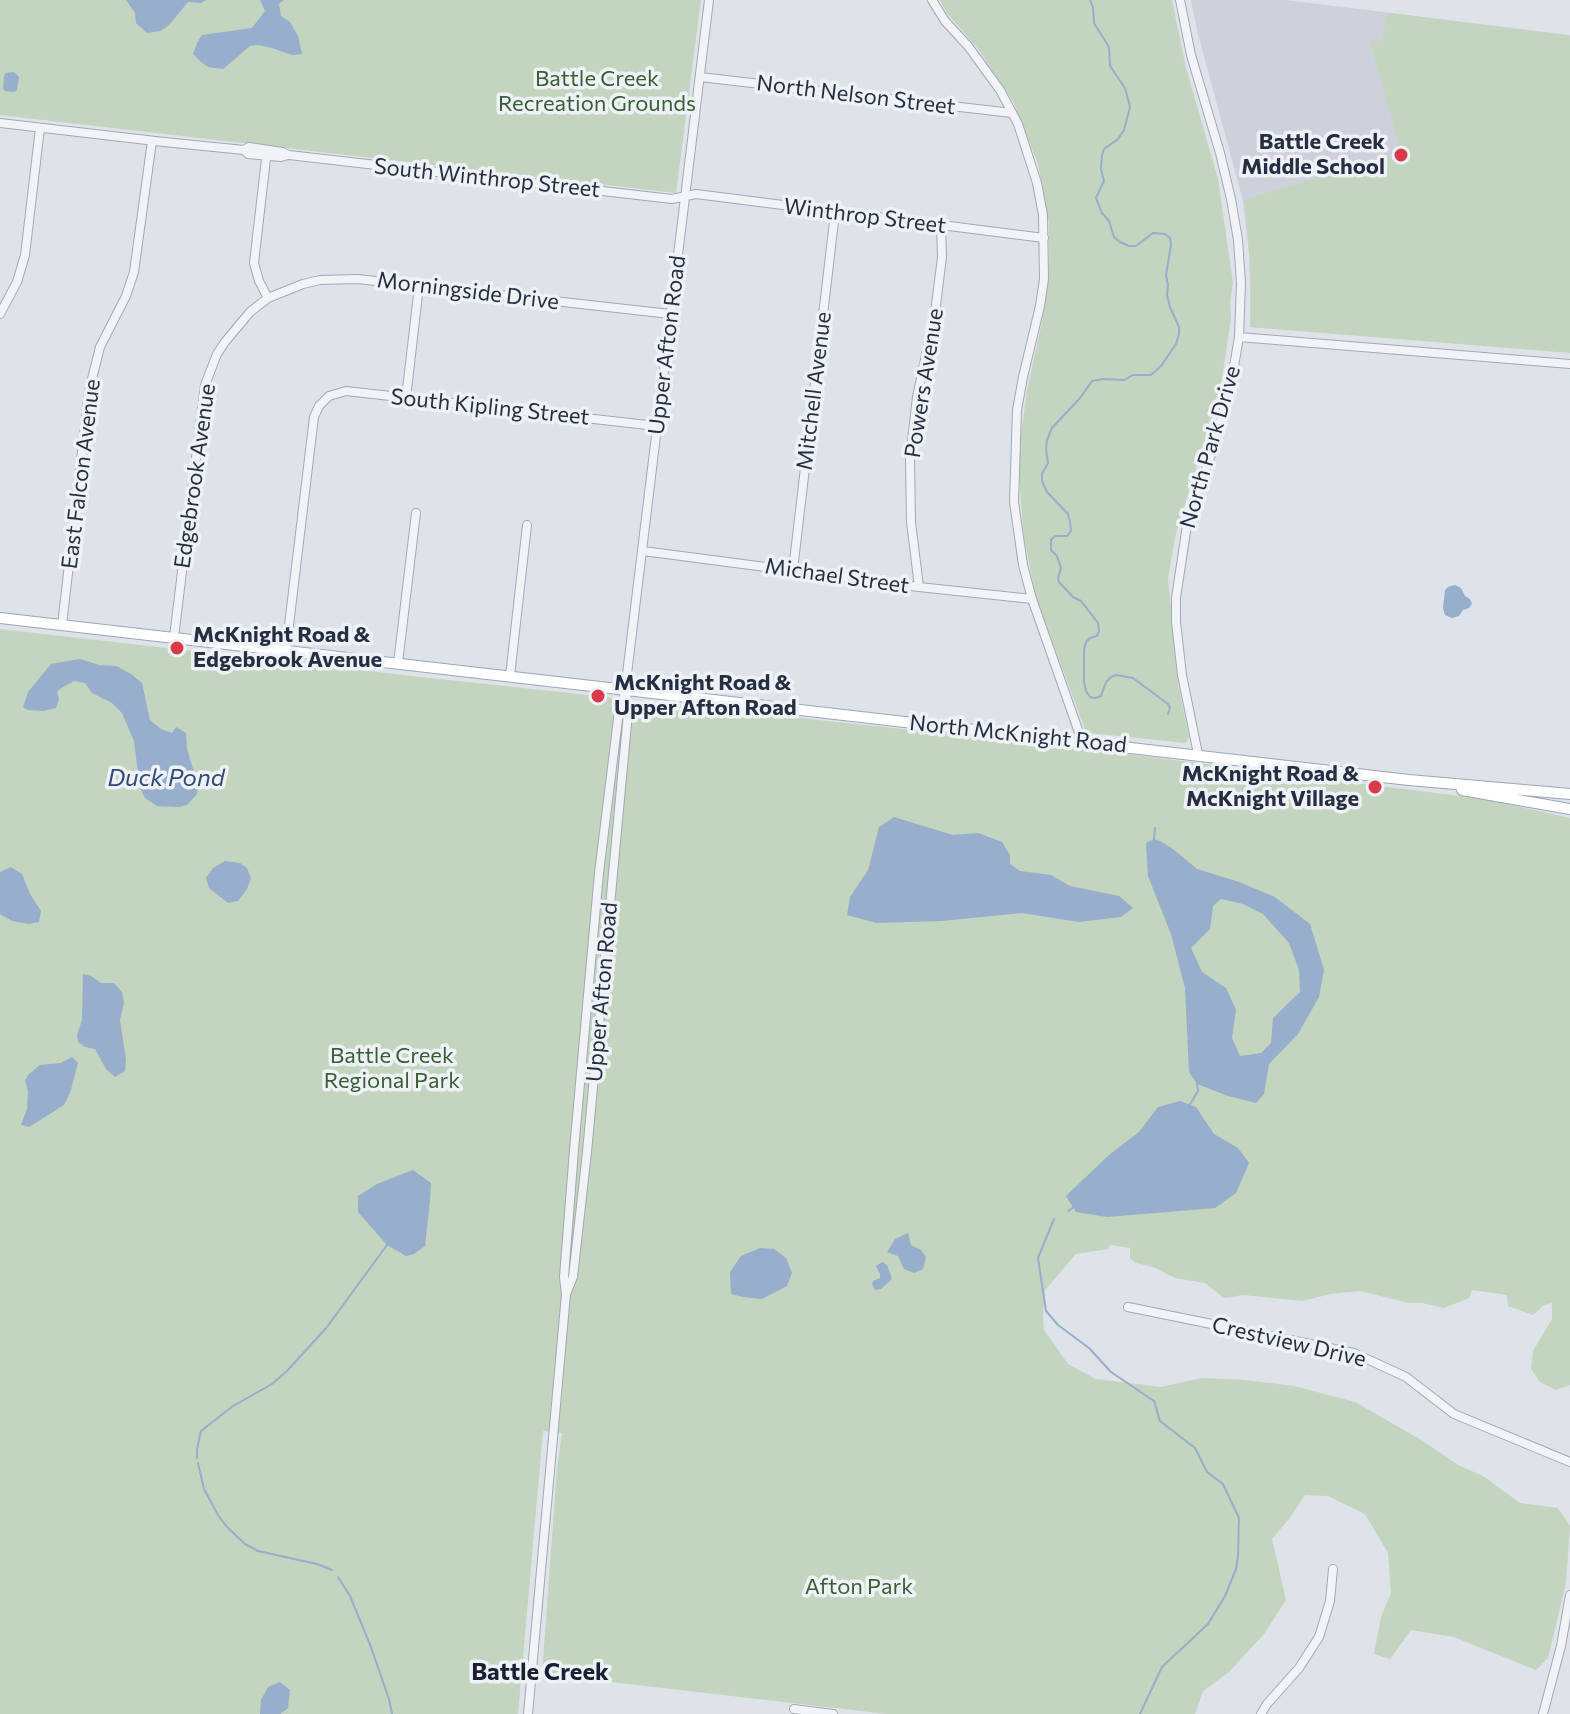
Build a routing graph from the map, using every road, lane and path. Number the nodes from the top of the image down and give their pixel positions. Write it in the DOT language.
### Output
graph roads {
  1 [pos="709,0"];
  2 [pos="932,0"];
  3 [pos="1180,0"];
  4 [pos="700,77"];
  5 [pos="1012,113"];
  6 [pos="0,123"];
  7 [pos="40,128"];
  8 [pos="152,141"];
  9 [pos="266,153"];
  10 [pos="685,197"];
  11 [pos="835,213"];
  12 [pos="941,226"];
  13 [pos="1044,238"];
  14 [pos="419,286"];
  15 [pos="268,298"];
  16 [pos="0,314"];
  17 [pos="670,314"];
  18 [pos="1239,337"];
  19 [pos="1570,364"];
  20 [pos="406,398"];
  21 [pos="656,426"];
  22 [pos="416,513"];
  23 [pos="527,525"];
  24 [pos="643,551"];
  25 [pos="793,570"];
  26 [pos="919,587"];
  27 [pos="1032,599"];
  28 [pos="0,618"];
  29 [pos="62,625"];
  30 [pos="174,637"];
  31 [pos="286,650"];
  32 [pos="398,663"];
  33 [pos="510,676"];
  34 [pos="626,690"];
  35 [pos="1082,741"];
  36 [pos="1198,754"];
  37 [pos="1409,780"];
  38 [pos="1570,794"];
  39 [pos="1570,809"];
  40 [pos="566,1294"];
  41 [pos="1128,1307"];
  42 [pos="1570,1462"];
  43 [pos="1333,1569"];
  44 [pos="1570,1595"];
  45 [pos="794,1709"];
  46 [pos="528,1714"];
  47 [pos="833,1714"];
  48 [pos="1261,1714"];
  49 [pos="1543,1714"];
  1 -- 4 [label="street, Upper Afton Road"];
  2 -- 5 [label="street"];
  3 -- 18 [label="street, North Park Drive"];
  4 -- 5 [label="street, North Nelson Street"];
  4 -- 10 [label="street, Upper Afton Road"];
  5 -- 13 [label="street"];
  6 -- 7 [label="street, South Winthrop Street"];
  7 -- 8 [label="street, South Winthrop Street"];
  7 -- 16 [label="street"];
  8 -- 9 [label="street, South Winthrop Street"];
  8 -- 29 [label="street, East Falcon Avenue"];
  9 -- 10 [label="street, South Winthrop Street"];
  9 -- 15 [label="street"];
  10 -- 11 [label="street, Winthrop Street"];
  10 -- 17 [label="street, Upper Afton Road"];
  11 -- 12 [label="street, Winthrop Street"];
  11 -- 25 [label="street, Mitchell Avenue"];
  12 -- 13 [label="street, Winthrop Street"];
  12 -- 26 [label="street, Powers Avenue"];
  13 -- 27 [label="street"];
  14 -- 15 [label="street, Morningside Drive"];
  14 -- 17 [label="street, Morningside Drive"];
  14 -- 20 [label="street"];
  15 -- 30 [label="street, Edgebrook Avenue"];
  17 -- 21 [label="street, Upper Afton Road"];
  18 -- 19 [label="street"];
  18 -- 36 [label="street, North Park Drive"];
  20 -- 21 [label="street, South Kipling Street"];
  20 -- 31 [label="street, South Kipling Street"];
  21 -- 24 [label="street, Upper Afton Road"];
  22 -- 32 [label="street"];
  23 -- 33 [label="street"];
  24 -- 25 [label="street, Michael Street"];
  24 -- 34 [label="street, Upper Afton Road"];
  25 -- 26 [label="street, Michael Street"];
  26 -- 27 [label="street, Michael Street"];
  27 -- 35 [label="street"];
  28 -- 29 [label="main road, North McKnight Road"];
  29 -- 30 [label="main road, North McKnight Road"];
  30 -- 31 [label="main road, North McKnight Road"];
  31 -- 32 [label="main road, North McKnight Road"];
  32 -- 33 [label="main road, North McKnight Road"];
  33 -- 34 [label="main road, North McKnight Road"];
  34 -- 35 [label="main road, North McKnight Road"];
  34 -- 40 [label="street, Upper Afton Road"];
  34 -- 40 [label="street, Upper Afton Road"];
  35 -- 36 [label="main road, North McKnight Road"];
  36 -- 37 [label="main road, North McKnight Road"];
  37 -- 38 [label="main road"];
  37 -- 39 [label="main road"];
  40 -- 46 [label="street, Upper Afton Road"];
  41 -- 42 [label="street, Crestview Drive"];
  43 -- 48 [label="street"];
  44 -- 49 [label="street"];
  45 -- 47 [label="street"];
}
